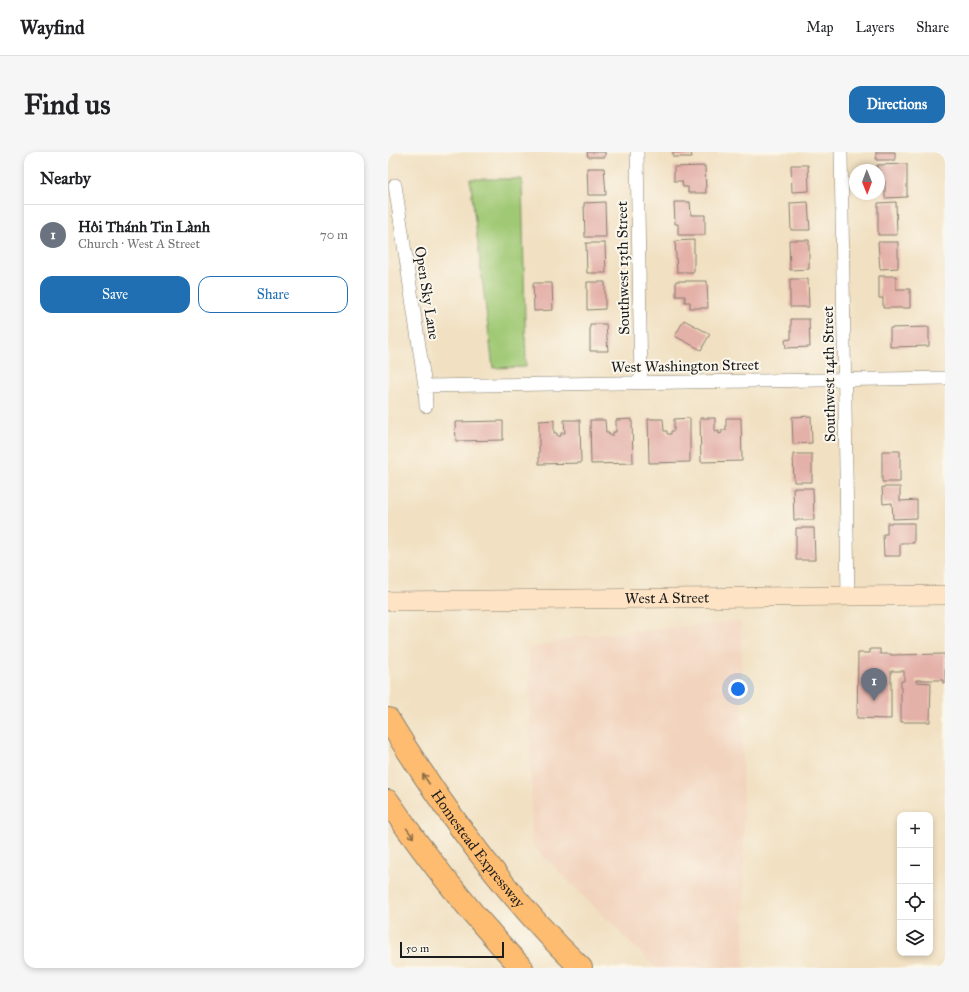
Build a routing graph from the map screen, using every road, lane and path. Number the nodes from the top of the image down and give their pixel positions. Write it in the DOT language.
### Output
graph roads {
  1 [pos="637,152"];
  2 [pos="841,152"];
  3 [pos="395,185"];
  4 [pos="945,378"];
  5 [pos="845,380"];
  6 [pos="641,383"];
  7 [pos="425,386"];
  8 [pos="426,406"];
  9 [pos="945,595"];
  10 [pos="848,596"];
  11 [pos="388,601"];
  12 [pos="388,719"];
  13 [pos="388,800"];
  14 [pos="498,878"];
  15 [pos="522,968"];
  16 [pos="581,968"];
  17 [pos="595,968"];
  1 -- 6 [label="street, Southwest 13th Street"];
  2 -- 5 [label="street, Southwest 14th Street"];
  3 -- 7 [label="street, Open Sky Lane"];
  4 -- 5 [label="street, West Washington Street"];
  5 -- 6 [label="street, West Washington Street"];
  5 -- 10 [label="street, Southwest 14th Street"];
  6 -- 7 [label="street, West Washington Street"];
  7 -- 8 [label="street, Open Sky Lane"];
  9 -- 10 [label="main road, West A Street"];
  10 -- 11 [label="main road, West A Street"];
  14 -- 12 [label="highway, Homestead Expressway, one-way"];
  13 -- 15 [label="highway, one-way"];
  14 -- 16 [label="highway, Homestead Expressway"];
  14 -- 17 [label="highway"];
}
